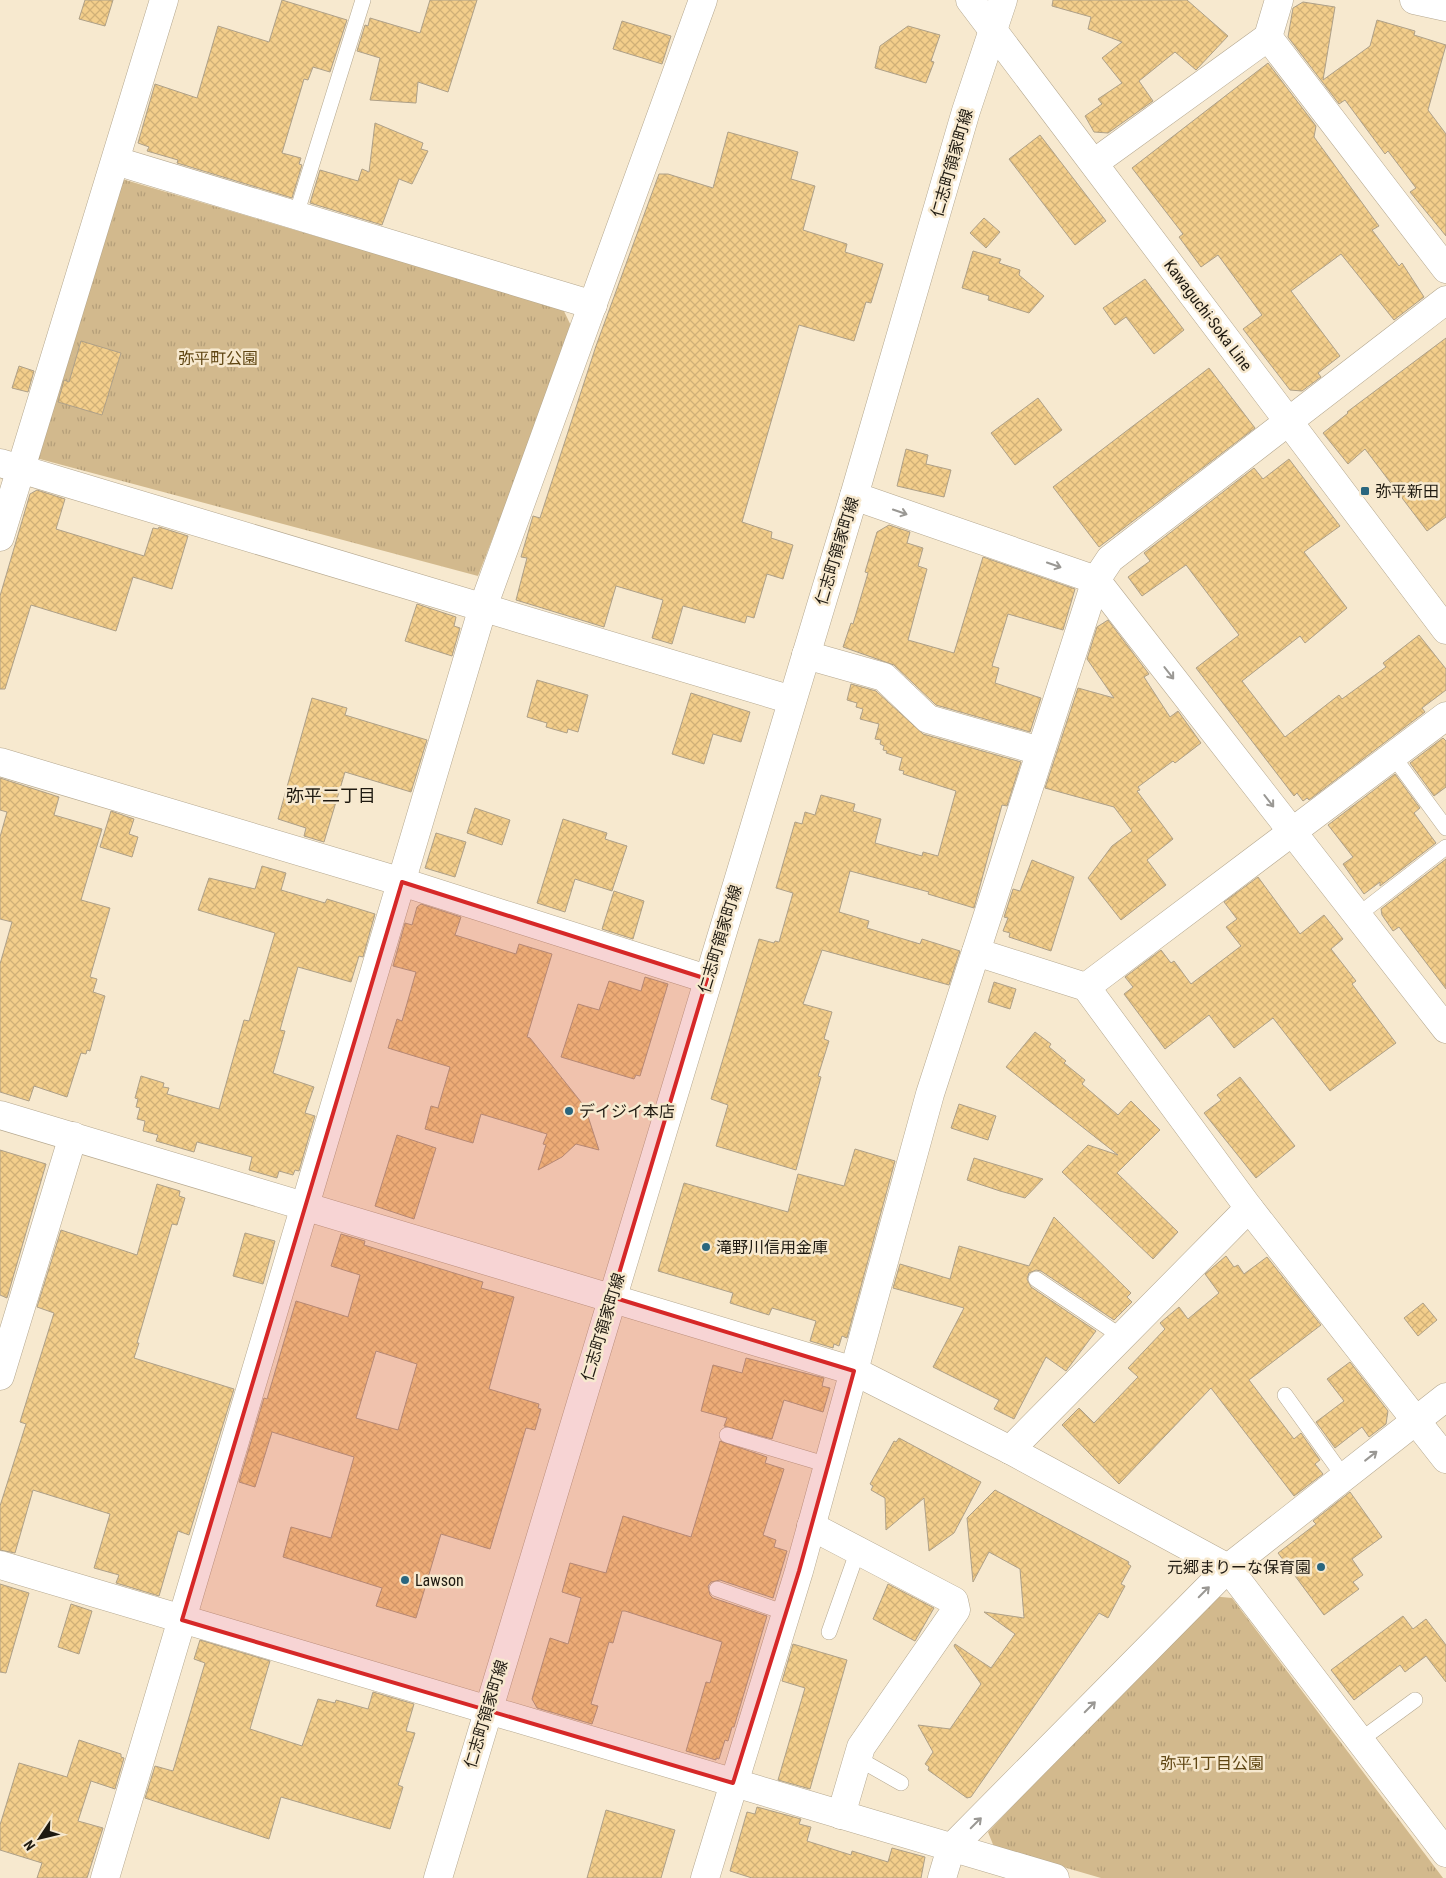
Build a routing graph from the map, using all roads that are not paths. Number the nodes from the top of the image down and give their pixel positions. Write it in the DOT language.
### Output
graph roads {
  1 [pos="164,0"];
  2 [pos="363,0"];
  3 [pos="703,0"];
  4 [pos="970,0"];
  5 [pos="1003,0"];
  6 [pos="1279,0"];
  7 [pos="1414,0"];
  8 [pos="1446,7"];
  9 [pos="994,30"];
  10 [pos="1268,37"];
  11 [pos="116,161"];
  12 [pos="1094,163"];
  13 [pos="296,216"];
  14 [pos="1446,269"];
  15 [pos="1446,300"];
  16 [pos="593,305"];
  17 [pos="1288,422"];
  18 [pos="11,466"];
  19 [pos="854,496"];
  20 [pos="0,537"];
  21 [pos="1096,580"];
  22 [pos="483,607"];
  23 [pos="1446,630"];
  24 [pos="806,655"];
  25 [pos="792,700"];
  26 [pos="1446,716"];
  27 [pos="1040,752"];
  28 [pos="1393,756"];
  29 [pos="0,762"];
  30 [pos="1446,828"];
  31 [pos="1292,831"];
  32 [pos="1446,847"];
  33 [pos="402,882"];
  34 [pos="1358,915"];
  35 [pos="976,952"];
  36 [pos="707,979"];
  37 [pos="1086,987"];
  38 [pos="1446,1029"];
  39 [pos="0,1114"];
  40 [pos="73,1136"];
  41 [pos="304,1204"];
  42 [pos="1249,1208"];
  43 [pos="1036,1279"];
  44 [pos="612,1297"];
  45 [pos="1122,1337"];
  46 [pos="854,1371"];
  47 [pos="0,1376"];
  48 [pos="1285,1395"];
  49 [pos="1446,1397"];
  50 [pos="1417,1420"];
  51 [pos="727,1435"];
  52 [pos="1010,1450"];
  53 [pos="1446,1459"];
  54 [pos="828,1465"];
  55 [pos="1344,1477"];
  56 [pos="812,1526"];
  57 [pos="858,1550"];
  58 [pos="0,1565"];
  59 [pos="1228,1568"];
  60 [pos="717,1589"];
  61 [pos="786,1613"];
  62 [pos="182,1620"];
  63 [pos="829,1632"];
  64 [pos="1415,1700"];
  65 [pos="488,1708"];
  66 [pos="1360,1740"];
  67 [pos="857,1758"];
  68 [pos="733,1783"];
  69 [pos="901,1783"];
  70 [pos="841,1815"];
  71 [pos="951,1848"];
  72 [pos="1446,1854"];
  73 [pos="105,1878"];
  74 [pos="438,1878"];
  75 [pos="704,1878"];
  76 [pos="942,1878"];
  77 [pos="1055,1878"];
  1 -- 11 [label="street"];
  2 -- 13 [label="lane"];
  3 -- 16 [label="street"];
  4 -- 9 [label="street, Kawaguchi-Soka Line"];
  5 -- 9 [label="street, 仁志町領家町線"];
  6 -- 10 [label="street"];
  7 -- 8 [label="street"];
  9 -- 12 [label="street, Kawaguchi-Soka Line"];
  9 -- 19 [label="street, 仁志町領家町線"];
  10 -- 12 [label="street"];
  10 -- 14 [label="street"];
  11 -- 13 [label="street"];
  11 -- 18 [label="street"];
  12 -- 17 [label="street, Kawaguchi-Soka Line"];
  13 -- 16 [label="street"];
  15 -- 17 [label="street"];
  16 -- 22 [label="street"];
  17 -- 21 [label="street"];
  17 -- 23 [label="street, Kawaguchi-Soka Line"];
  18 -- 20 [label="street"];
  18 -- 22 [label="street"];
  19 -- 21 [label="street, one-way"];
  19 -- 24 [label="street, 仁志町領家町線"];
  21 -- 27 [label="street"];
  21 -- 31 [label="street, one-way"];
  22 -- 25 [label="street"];
  22 -- 33 [label="street"];
  24 -- 25 [label="street, 仁志町領家町線"];
  24 -- 27 [label="street"];
  25 -- 36 [label="street, 仁志町領家町線"];
  26 -- 28 [label="street"];
  27 -- 35 [label="street"];
  28 -- 30 [label="lane"];
  28 -- 31 [label="street"];
  29 -- 33 [label="street"];
  31 -- 34 [label="street"];
  31 -- 37 [label="street"];
  32 -- 34 [label="lane"];
  33 -- 36 [label="street"];
  33 -- 41 [label="street"];
  34 -- 38 [label="street"];
  35 -- 37 [label="street"];
  35 -- 46 [label="street"];
  36 -- 44 [label="street, 仁志町領家町線"];
  37 -- 42 [label="street"];
  39 -- 40 [label="street"];
  40 -- 41 [label="street"];
  40 -- 47 [label="street"];
  41 -- 44 [label="street"];
  41 -- 62 [label="street"];
  42 -- 45 [label="street"];
  42 -- 50 [label="street"];
  43 -- 45 [label="lane"];
  44 -- 46 [label="street"];
  44 -- 65 [label="street, 仁志町領家町線"];
  45 -- 52 [label="street"];
  46 -- 52 [label="street"];
  46 -- 54 [label="street"];
  48 -- 55 [label="lane"];
  49 -- 50 [label="street"];
  50 -- 53 [label="street"];
  55 -- 50 [label="street, one-way"];
  51 -- 54 [label="lane"];
  52 -- 59 [label="street"];
  54 -- 56 [label="street"];
  55 -- 59 [label="street"];
  56 -- 57 [label="street"];
  56 -- 61 [label="street"];
  57 -- 63 [label="lane"];
  57 -- 67 [label="street"];
  58 -- 62 [label="street"];
  59 -- 66 [label="street"];
  71 -- 59 [label="street, one-way"];
  60 -- 61 [label="lane"];
  61 -- 68 [label="street"];
  62 -- 65 [label="street"];
  62 -- 73 [label="street"];
  64 -- 66 [label="lane"];
  65 -- 68 [label="street"];
  65 -- 74 [label="street, 仁志町領家町線"];
  66 -- 72 [label="street"];
  67 -- 69 [label="lane"];
  67 -- 70 [label="street"];
  68 -- 70 [label="street"];
  68 -- 75 [label="street"];
  70 -- 71 [label="street"];
  71 -- 76 [label="street"];
  71 -- 77 [label="street"];
}
